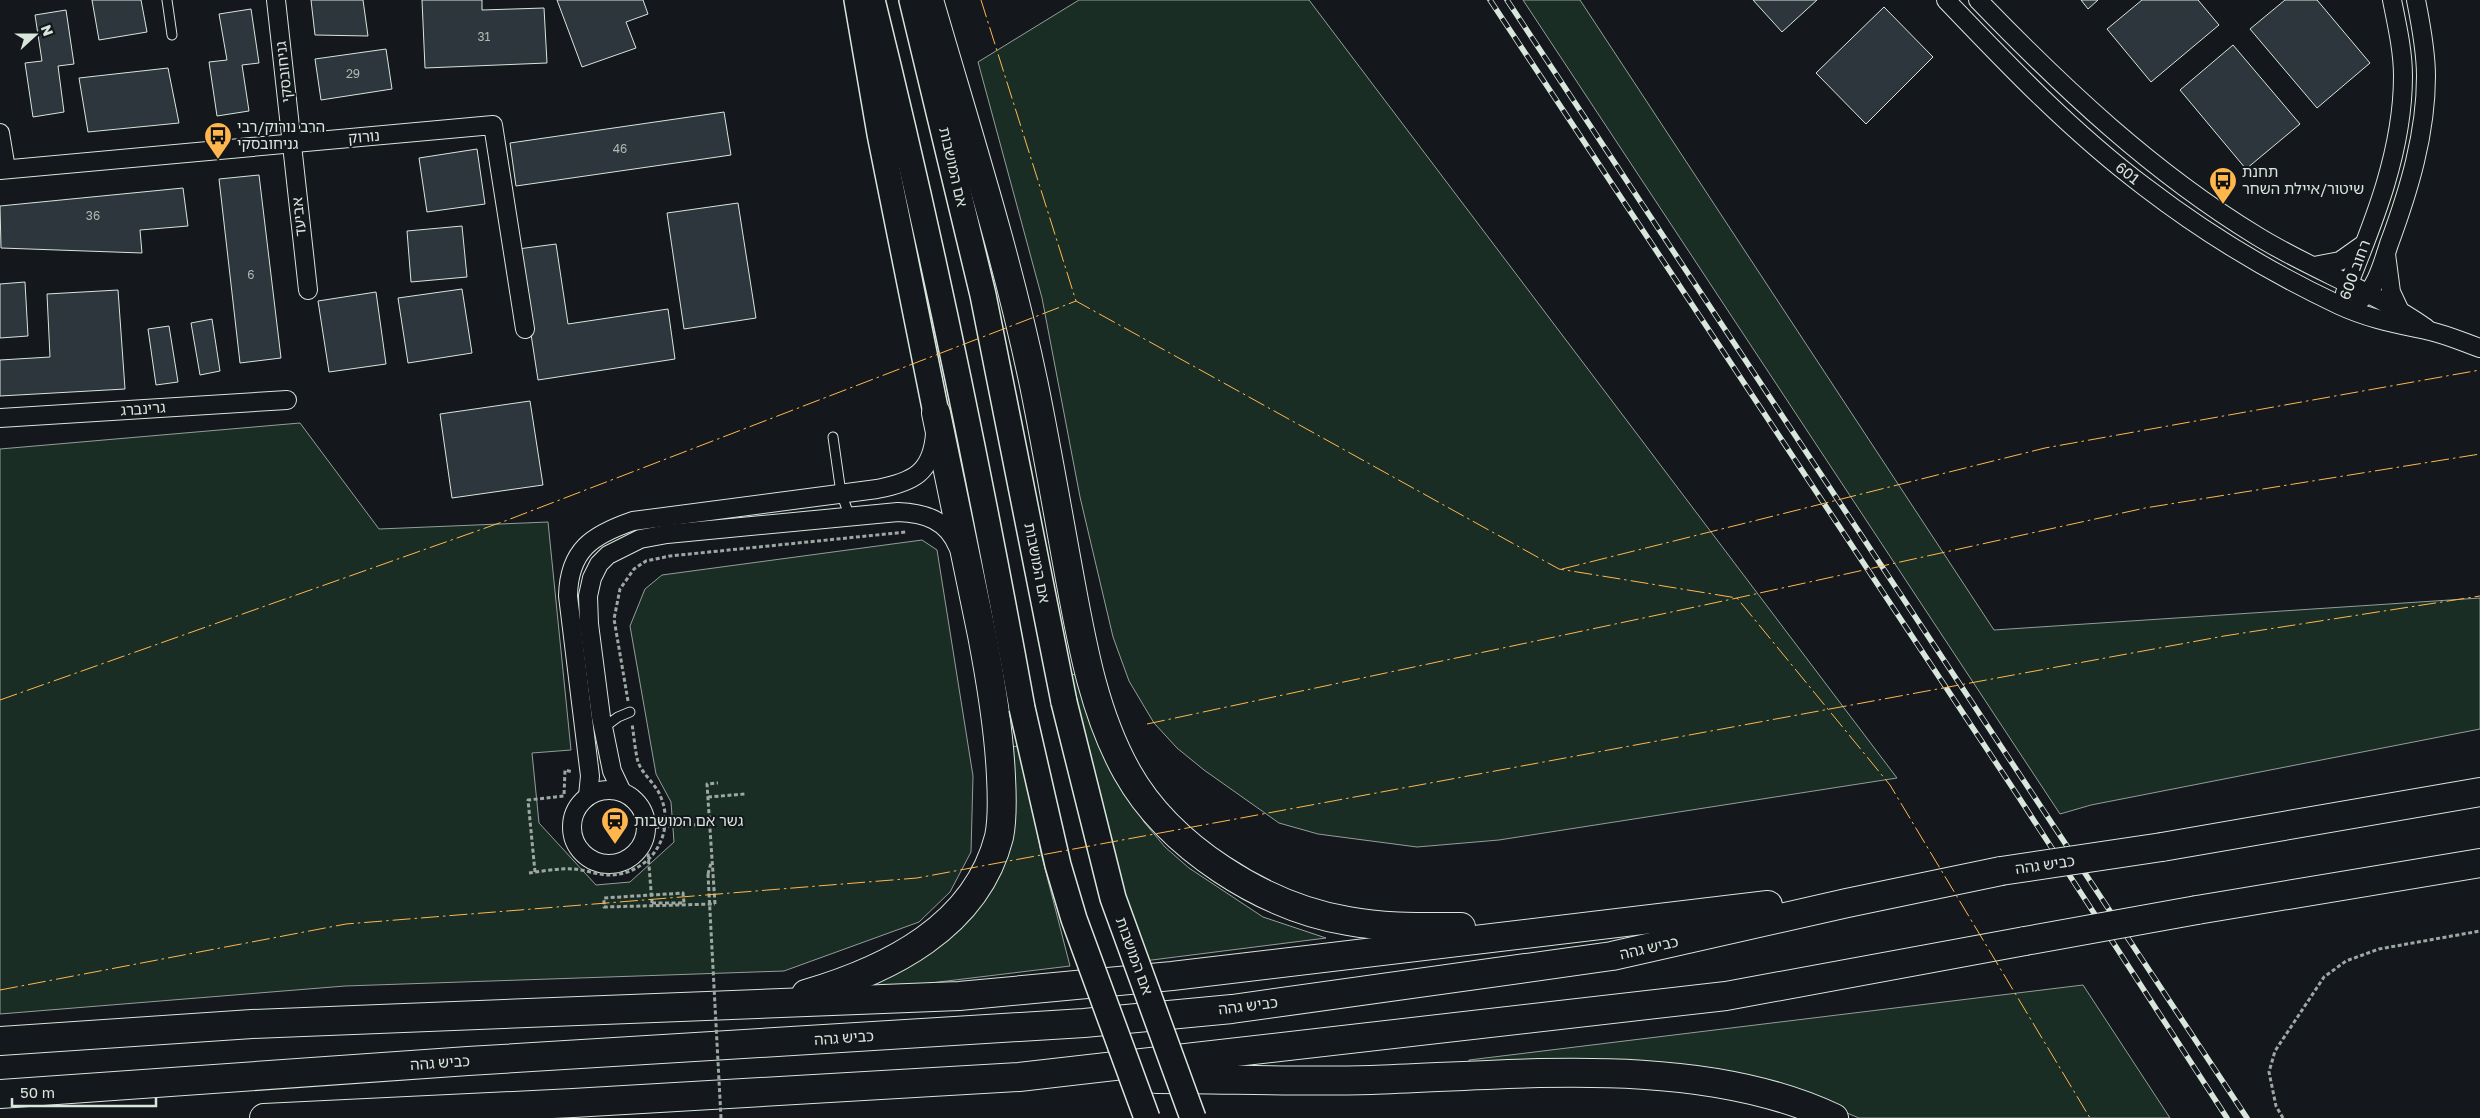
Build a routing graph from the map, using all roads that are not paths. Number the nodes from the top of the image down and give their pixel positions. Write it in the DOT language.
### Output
graph roads {
  1 [pos="167,0"];
  2 [pos="276,0"];
  3 [pos="857,0"];
  4 [pos="872,0"];
  5 [pos="912,0"];
  6 [pos="929,0"];
  7 [pos="1946,0"];
  8 [pos="1978,0"];
  9 [pos="2392,0"];
  10 [pos="2416,0"];
  11 [pos="172,35"];
  12 [pos="0,133"];
  13 [pos="291,143"];
  14 [pos="3,170"];
  15 [pos="2365,244"];
  16 [pos="2386,252"];
  17 [pos="2314,266"];
  18 [pos="2348,284"];
  19 [pos="308,290"];
  20 [pos="2368,294"];
  21 [pos="2340,305"];
  22 [pos="2399,309"];
  23 [pos="525,329"];
  24 [pos="2431,331"];
  25 [pos="2480,348"];
  26 [pos="286,400"];
  27 [pos="936,413"];
  28 [pos="0,418"];
  29 [pos="832,437"];
  30 [pos="841,494"];
  31 [pos="850,517"];
  32 [pos="968,568"];
  33 [pos="630,712"];
  34 [pos="603,728"];
  35 [pos="622,792"];
  36 [pos="2480,792"];
  37 [pos="588,796"];
  38 [pos="2480,863"];
  39 [pos="1923,886"];
  40 [pos="1610,925"];
  41 [pos="776,1002"];
  42 [pos="0,1041"];
  43 [pos="1019,1077"];
  44 [pos="0,1094"];
  45 [pos="264,1118"];
  46 [pos="1147,1118"];
  47 [pos="1193,1118"];
  48 [pos="1834,1118"];
  1 -- 11 [label="lane"];
  2 -- 13 [label="street, גניחובסקי"];
  3 -- 27 [label="main road"];
  4 -- 46 [label="main road, bridge"];
  5 -- 47 [label="main road, אם המושבות, bridge"];
  6 -- 40 [label="highway"];
  7 -- 21 [label="street, 601"];
  8 -- 17 [label="street, 601"];
  9 -- 15 [label="street, רחוב 600"];
  10 -- 16 [label="street, רחוב 600"];
  12 -- 14 [label="street"];
  13 -- 14 [label="street, נורוק"];
  13 -- 19 [label="street, אביעד"];
  13 -- 23 [label="street, נורוק"];
  15 -- 17 [label="street"];
  15 -- 18 [label="street, רחוב 600"];
  16 -- 20 [label="street, רחוב 600"];
  16 -- 22 [label="street"];
  17 -- 18 [label="street, 601"];
  18 -- 20 [label="street, 601"];
  18 -- 21 [label="street, רחוב 600"];
  20 -- 21 [label="street, רחוב 600"];
  20 -- 22 [label="street, 601"];
  21 -- 24 [label="street, 601"];
  22 -- 24 [label="street, 601"];
  24 -- 25 [label="street"];
  26 -- 28 [label="street, גרינברג"];
  27 -- 30 [label="street"];
  27 -- 32 [label="highway"];
  29 -- 30 [label="lane"];
  30 -- 31 [label="lane"];
  30 -- 37 [label="street"];
  31 -- 32 [label="street"];
  31 -- 34 [label="street"];
  32 -- 41 [label="highway"];
  33 -- 34 [label="lane"];
  34 -- 35 [label="street"];
  35 -- 37 [label="street"];
  35 -- 37 [label="street"];
  36 -- 39 [label="highway, כביש גהה, bridge"];
  38 -- 43 [label="highway, bridge"];
  39 -- 40 [label="highway"];
  39 -- 44 [label="highway, כביש גהה"];
  40 -- 41 [label="highway"];
  41 -- 42 [label="highway"];
  43 -- 45 [label="highway"];
  43 -- 48 [label="highway"];
}
